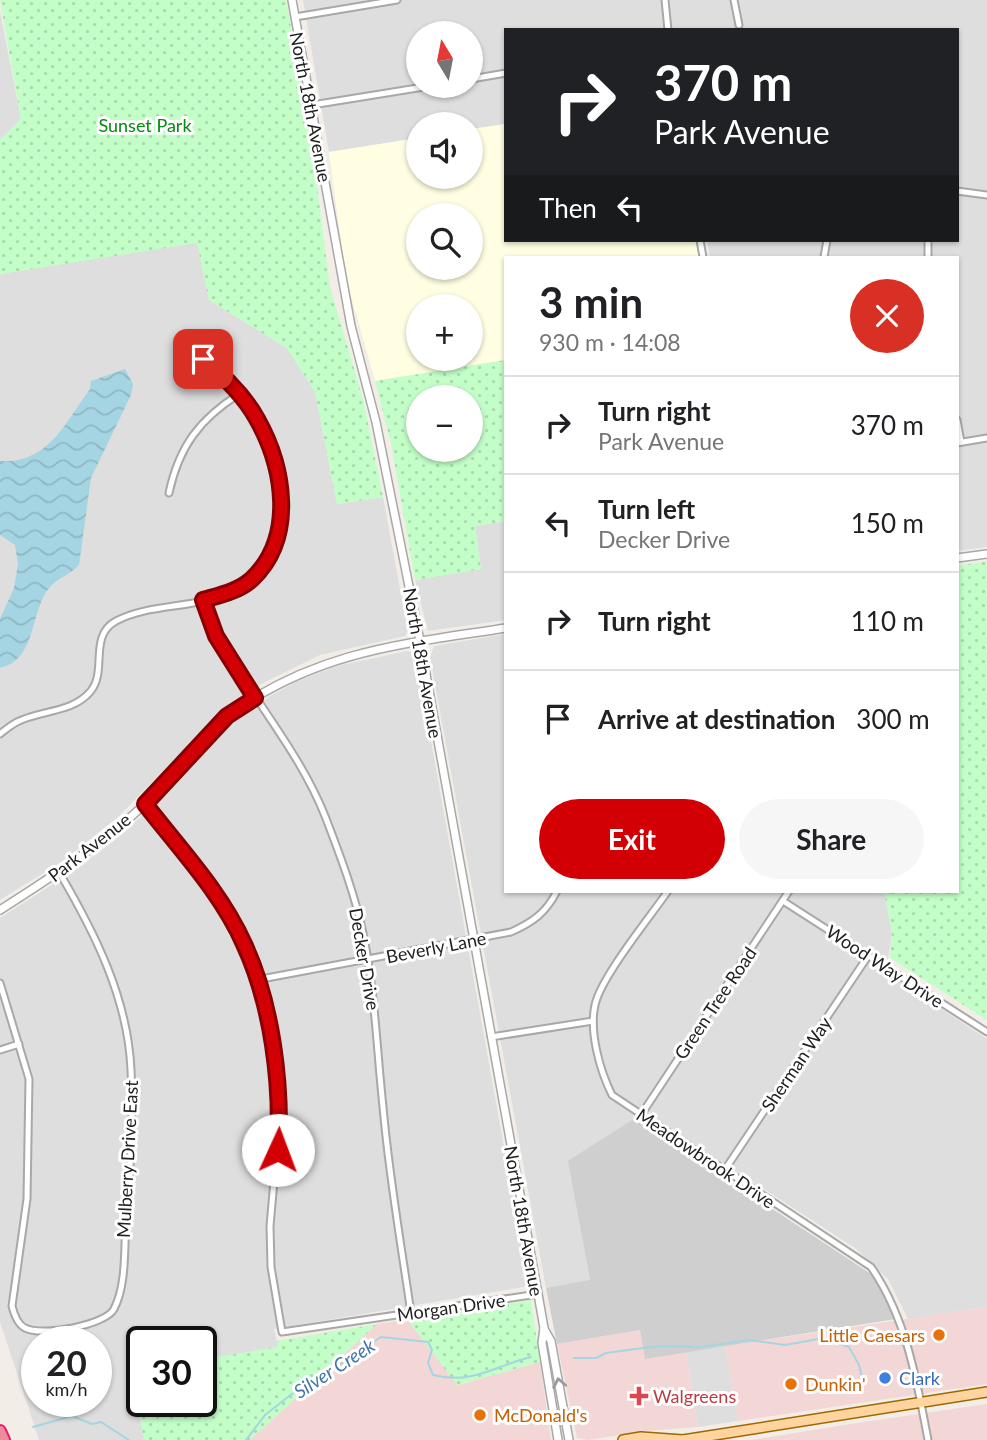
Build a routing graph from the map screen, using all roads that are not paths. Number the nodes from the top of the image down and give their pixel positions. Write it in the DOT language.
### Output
graph roads {
  1 [pos="292,0"];
  2 [pos="397,0"];
  3 [pos="665,0"];
  4 [pos="734,0"];
  5 [pos="295,17"];
  6 [pos="739,25"];
  7 [pos="668,28"];
  8 [pos="504,73"];
  9 [pos="483,77"];
  10 [pos="406,90"];
  11 [pos="312,105"];
  12 [pos="959,191"];
  13 [pos="987,195"];
  14 [pos="186,346"];
  15 [pos="239,394"];
  16 [pos="987,438"];
  17 [pos="959,442"];
  18 [pos="170,493"];
  19 [pos="987,554"];
  20 [pos="959,558"];
  21 [pos="203,600"];
  22 [pos="504,628"];
  23 [pos="420,641"];
  24 [pos="255,698"];
  25 [pos="0,734"];
  26 [pos="145,804"];
  27 [pos="59,873"];
  28 [pos="556,893"];
  29 [pos="667,893"];
  30 [pos="788,893"];
  31 [pos="783,901"];
  32 [pos="0,910"];
  33 [pos="473,940"];
  34 [pos="868,956"];
  35 [pos="367,960"];
  36 [pos="256,980"];
  37 [pos="0,983"];
  38 [pos="593,1021"];
  39 [pos="987,1032"];
  40 [pos="491,1037"];
  41 [pos="19,1044"];
  42 [pos="0,1049"];
  43 [pos="640,1115"];
  44 [pos="724,1171"];
  45 [pos="538,1294"];
  46 [pos="411,1313"];
  47 [pos="544,1328"];
  48 [pos="987,1392"];
  49 [pos="921,1402"];
  50 [pos="0,1431"];
  51 [pos="4,1440"];
  52 [pos="558,1440"];
  53 [pos="569,1440"];
  54 [pos="623,1440"];
  55 [pos="683,1440"];
  56 [pos="928,1440"];
  1 -- 5 [label="street, North 18th Avenue"];
  2 -- 5 [label="street"];
  3 -- 7 [label="street"];
  4 -- 6 [label="street"];
  5 -- 11 [label="street, North 18th Avenue"];
  8 -- 9 [label="street"];
  10 -- 11 [label="street"];
  11 -- 23 [label="street, North 18th Avenue"];
  12 -- 13 [label="street"];
  14 -- 15 [label="street"];
  15 -- 18 [label="street"];
  15 -- 21 [label="street"];
  16 -- 17 [label="street"];
  19 -- 20 [label="street"];
  21 -- 24 [label="street, Decker Drive"];
  21 -- 25 [label="street"];
  22 -- 23 [label="street, Park Avenue"];
  23 -- 24 [label="street, Park Avenue"];
  23 -- 33 [label="street, North 18th Avenue"];
  24 -- 26 [label="street, Park Avenue"];
  24 -- 35 [label="street, Decker Drive"];
  26 -- 27 [label="street, Park Avenue"];
  26 -- 36 [label="street"];
  27 -- 32 [label="street, Park Avenue"];
  27 -- 41 [label="street, Mulberry Drive East"];
  28 -- 33 [label="street, Beverly Lane"];
  29 -- 38 [label="street, Meadowbrook Drive"];
  30 -- 31 [label="street, Green Tree Road"];
  31 -- 34 [label="street, Wood Way Drive"];
  31 -- 43 [label="street, Green Tree Road"];
  33 -- 35 [label="street, Beverly Lane"];
  33 -- 40 [label="street, North 18th Avenue"];
  34 -- 39 [label="street, Wood Way Drive"];
  34 -- 44 [label="street, Sherman Way"];
  35 -- 36 [label="street, Beverly Lane"];
  35 -- 46 [label="street, Decker Drive"];
  36 -- 46 [label="street, Morgan Drive"];
  37 -- 41 [label="street"];
  38 -- 40 [label="street"];
  38 -- 43 [label="street, Meadowbrook Drive"];
  40 -- 45 [label="street, North 18th Avenue"];
  41 -- 42 [label="street"];
  43 -- 44 [label="street, Meadowbrook Drive"];
  44 -- 49 [label="street, Meadowbrook Drive"];
  45 -- 46 [label="street, Morgan Drive"];
  45 -- 47 [label="street, North 18th Avenue"];
  47 -- 52 [label="street, North 18th Avenue"];
  53 -- 47 [label="street, North 18th Avenue, one-way"];
  48 -- 49 [label="main road"];
  49 -- 55 [label="main road"];
  49 -- 56 [label="street, Meadowbrook Drive"];
  50 -- 51 [label="highway"];
  54 -- 55 [label="main road"];
}
